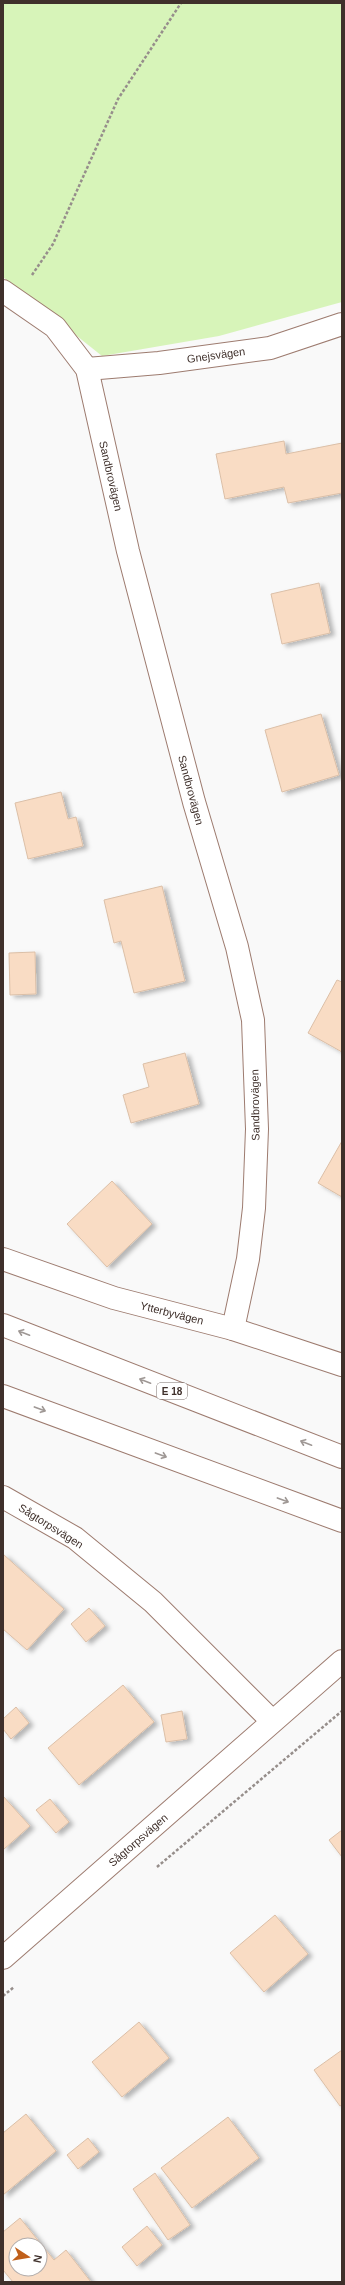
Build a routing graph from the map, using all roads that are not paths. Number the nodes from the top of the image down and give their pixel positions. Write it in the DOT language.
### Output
graph roads {
  1 [pos="9,295"];
  2 [pos="342,324"];
  3 [pos="87,368"];
  4 [pos="3,1259"];
  5 [pos="3,1325"];
  6 [pos="233,1329"];
  7 [pos="342,1366"];
  8 [pos="3,1396"];
  9 [pos="342,1457"];
  10 [pos="3,1497"];
  11 [pos="342,1521"];
  12 [pos="342,1661"];
  13 [pos="272,1721"];
  14 [pos="3,1958"];
  1 -- 3 [label="main road, Sandbrovägen"];
  2 -- 3 [label="main road, Gnejsvägen"];
  3 -- 6 [label="main road, Sandbrovägen"];
  4 -- 6 [label="main road, Ytterbyvägen"];
  9 -- 5 [label="main road, E 18, one-way"];
  6 -- 7 [label="main road, Ytterbyvägen"];
  8 -- 11 [label="main road, one-way"];
  10 -- 13 [label="main road, Sågtorpsvägen"];
  12 -- 13 [label="main road, Sågtorpsvägen"];
  13 -- 14 [label="main road, Sågtorpsvägen"];
}
